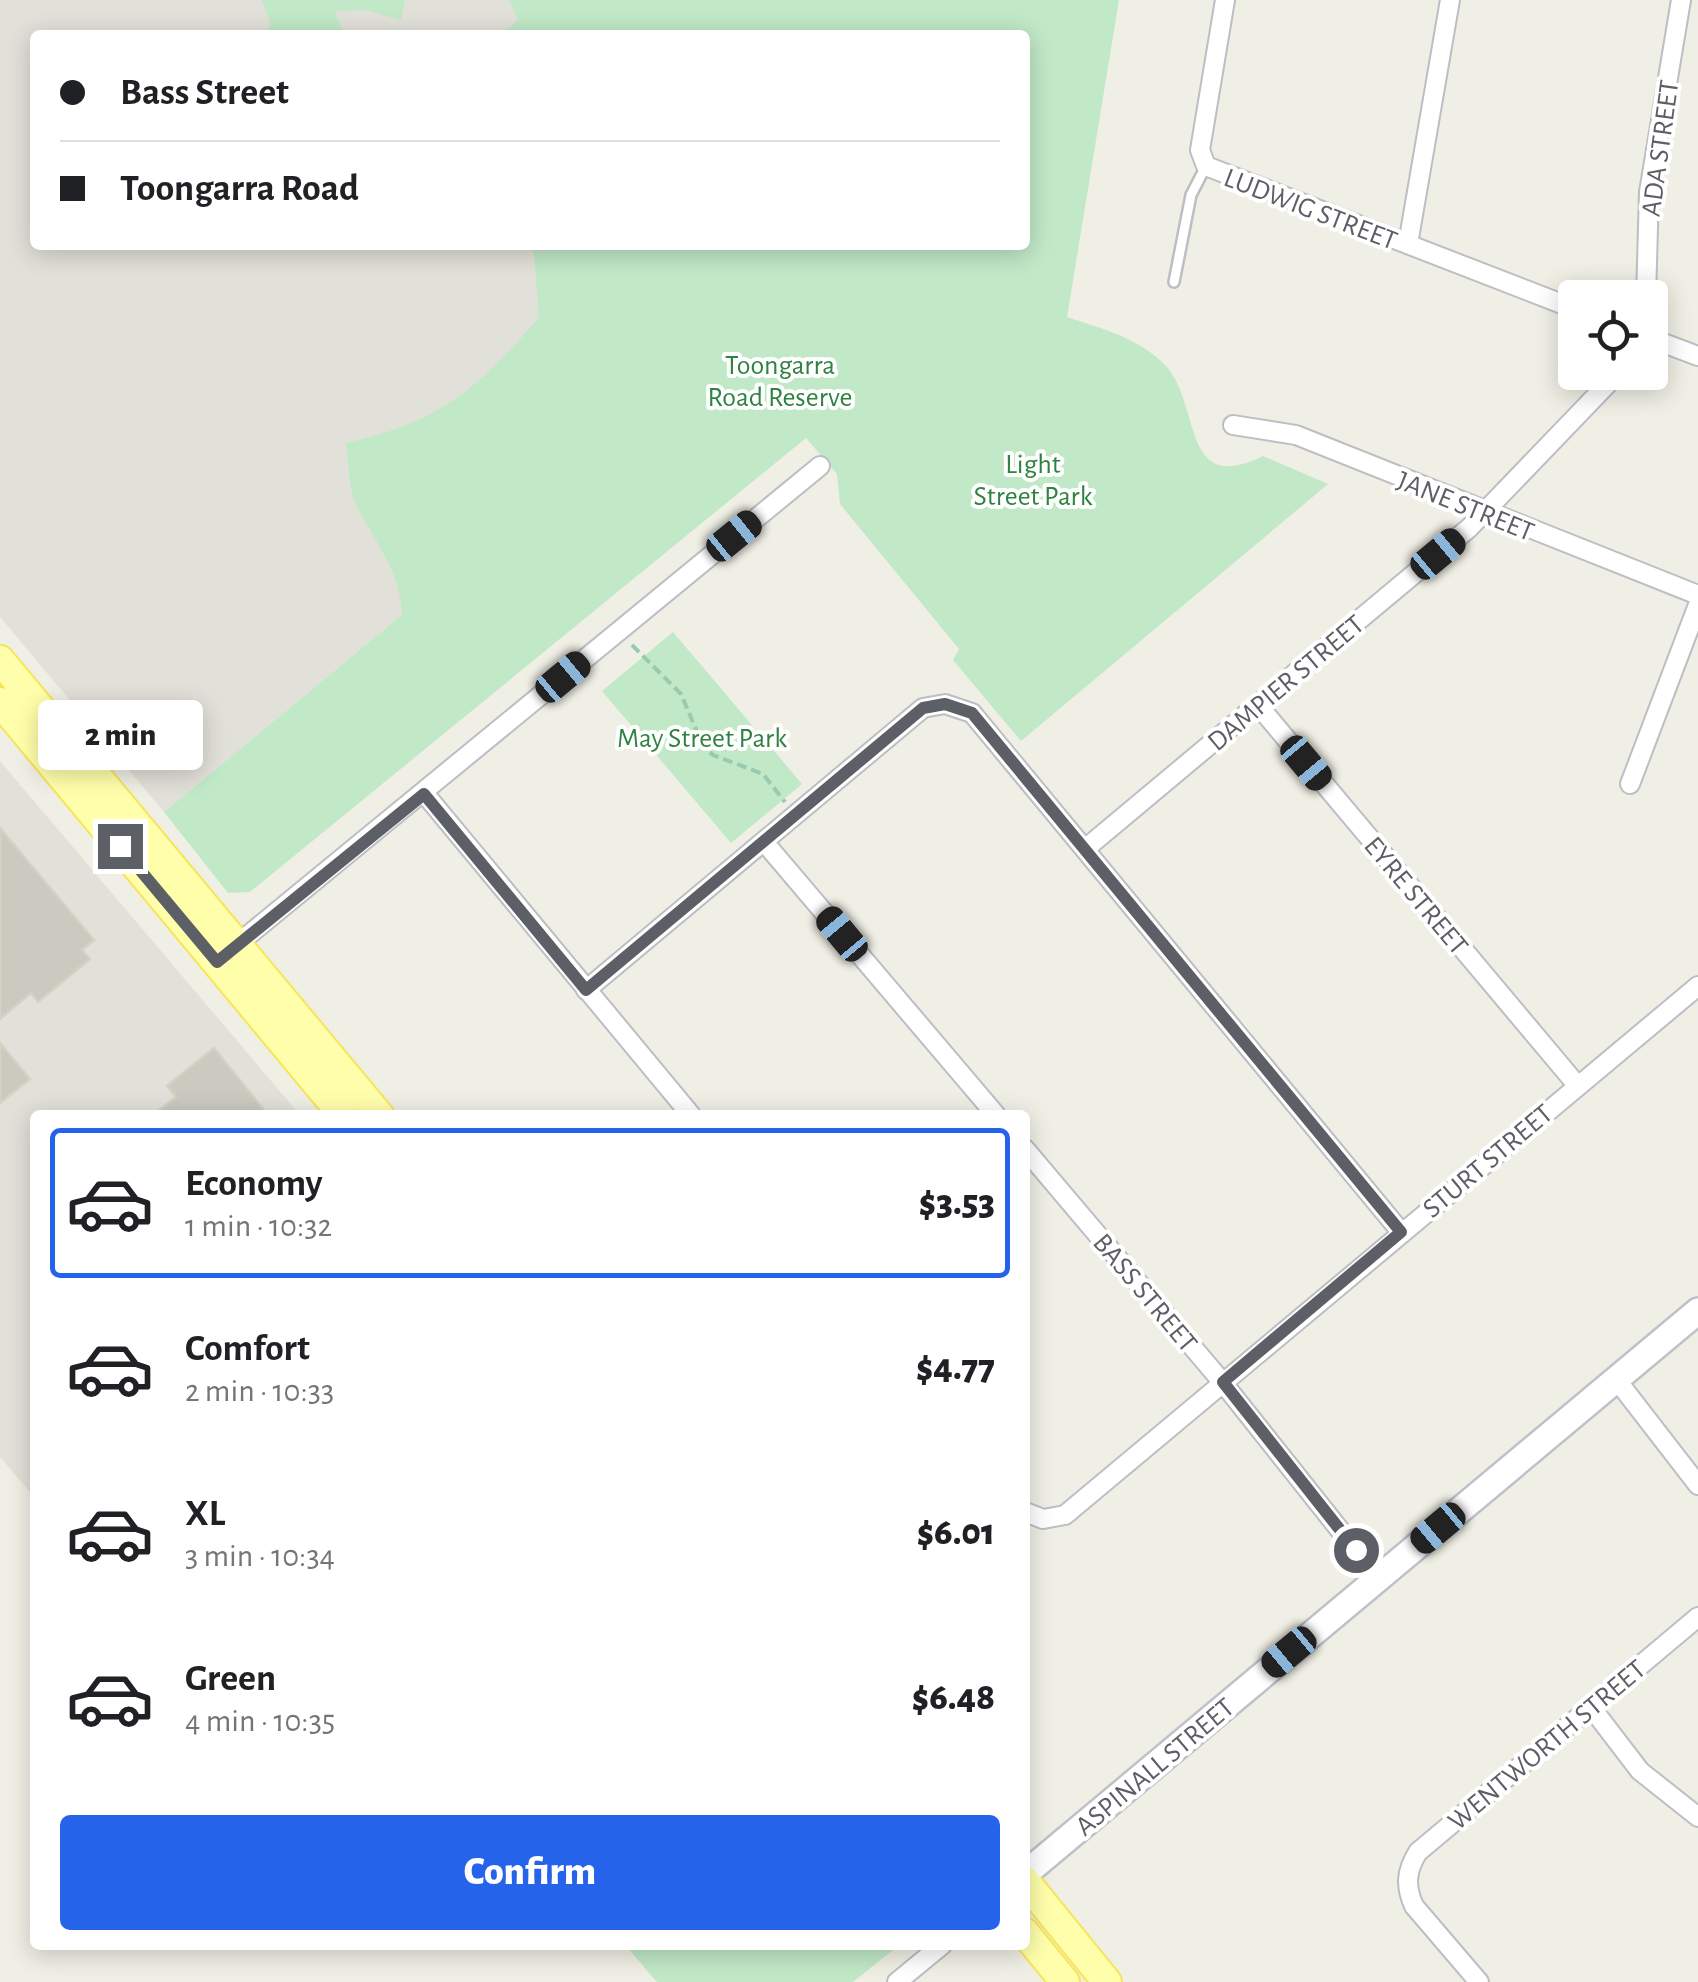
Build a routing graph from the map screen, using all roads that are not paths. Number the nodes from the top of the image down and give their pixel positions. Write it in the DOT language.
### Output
graph roads {
  1 [pos="1224,0"];
  2 [pos="1450,0"];
  3 [pos="1681,0"];
  4 [pos="1206,166"];
  5 [pos="1408,244"];
  6 [pos="1647,280"];
  7 [pos="1174,282"];
  8 [pos="1558,302"];
  9 [pos="1668,345"];
  10 [pos="1698,356"];
  11 [pos="1602,390"];
  12 [pos="1233,426"];
  13 [pos="820,466"];
  14 [pos="1484,513"];
  15 [pos="1698,594"];
  16 [pos="1698,605"];
  17 [pos="0,660"];
  18 [pos="0,702"];
  19 [pos="1258,704"];
  20 [pos="1630,784"];
  21 [pos="424,794"];
  22 [pos="765,842"];
  23 [pos="1084,849"];
  24 [pos="227,953"];
  25 [pos="1698,986"];
  26 [pos="586,990"];
  27 [pos="1577,1084"];
  28 [pos="339,1110"];
  29 [pos="374,1110"];
  30 [pos="687,1110"];
  31 [pos="992,1110"];
  32 [pos="1030,1155"];
  33 [pos="1401,1232"];
  34 [pos="1698,1311"];
  35 [pos="1616,1380"];
  36 [pos="1223,1382"];
  37 [pos="1698,1485"];
  38 [pos="1034,1516"];
  39 [pos="1378,1578"];
  40 [pos="1698,1617"];
  41 [pos="1591,1706"];
  42 [pos="1698,1818"];
  43 [pos="1030,1874"];
  44 [pos="1030,1884"];
  45 [pos="1030,1939"];
  46 [pos="936,1950"];
  47 [pos="898,1982"];
  48 [pos="1065,1982"];
  49 [pos="1108,1982"];
  50 [pos="1478,1982"];
  1 -- 4 [label="street, LUDWIG STREET"];
  2 -- 5 [label="street"];
  3 -- 6 [label="street, ADA STREET"];
  4 -- 5 [label="street, LUDWIG STREET"];
  4 -- 7 [label="lane"];
  5 -- 8 [label="street, LUDWIG STREET"];
  9 -- 10 [label="street"];
  11 -- 14 [label="street"];
  12 -- 14 [label="street, JANE STREET"];
  13 -- 21 [label="street"];
  14 -- 15 [label="street, JANE STREET"];
  14 -- 19 [label="street, DAMPIER STREET"];
  16 -- 20 [label="street"];
  17 -- 24 [label="main road"];
  18 -- 24 [label="main road"];
  19 -- 23 [label="street, DAMPIER STREET"];
  19 -- 27 [label="street, EYRE STREET"];
  21 -- 24 [label="street"];
  21 -- 26 [label="street"];
  22 -- 23 [label="street"];
  22 -- 26 [label="street"];
  22 -- 31 [label="street"];
  23 -- 33 [label="street"];
  24 -- 28 [label="main road"];
  24 -- 29 [label="main road"];
  25 -- 27 [label="street, STURT STREET"];
  26 -- 30 [label="street"];
  27 -- 33 [label="street, STURT STREET"];
  32 -- 36 [label="street, BASS STREET"];
  33 -- 36 [label="street, STURT STREET"];
  34 -- 35 [label="main road, ASPINALL STREET"];
  35 -- 37 [label="street"];
  35 -- 39 [label="main road, ASPINALL STREET"];
  36 -- 38 [label="street, STURT STREET"];
  36 -- 39 [label="street, BASS STREET"];
  39 -- 43 [label="main road, ASPINALL STREET"];
  40 -- 41 [label="street, WENTWORTH STREET"];
  41 -- 42 [label="street"];
  41 -- 50 [label="street, WENTWORTH STREET"];
  44 -- 49 [label="main road"];
  45 -- 48 [label="main road"];
  46 -- 47 [label="street"];
}
